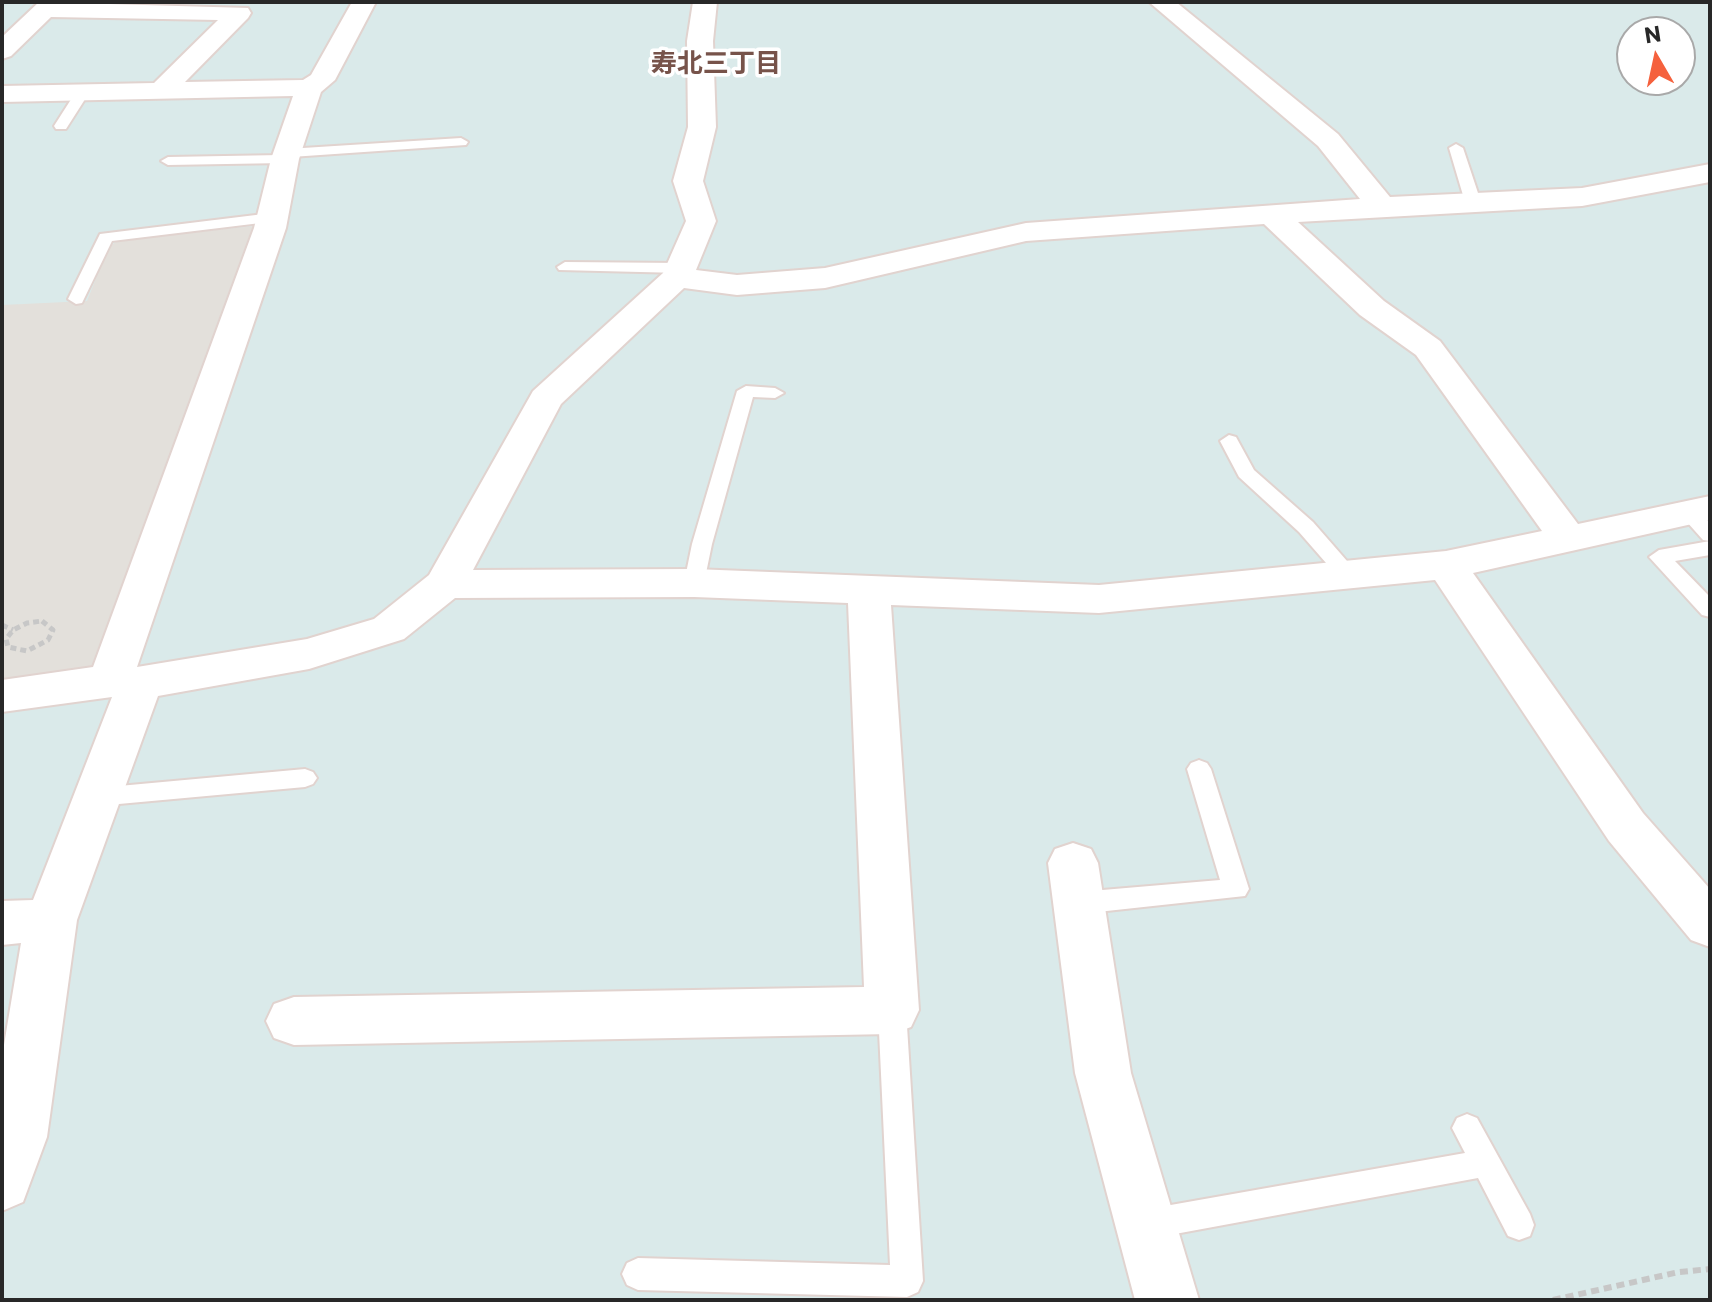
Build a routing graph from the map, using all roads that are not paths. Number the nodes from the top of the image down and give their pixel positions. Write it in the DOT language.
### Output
graph roads {
  1 [pos="364,2"];
  2 [pos="705,2"];
  3 [pos="1161,2"];
  4 [pos="49,6"];
  5 [pos="2,51"];
  6 [pos="309,88"];
  7 [pos="160,92"];
  8 [pos="82,93"];
  9 [pos="2,94"];
  10 [pos="61,126"];
  11 [pos="461,142"];
  12 [pos="1456,148"];
  13 [pos="286,156"];
  14 [pos="168,161"];
  15 [pos="1709,174"];
  16 [pos="1473,202"];
  17 [pos="1382,207"];
  18 [pos="1272,215"];
  19 [pos="272,218"];
  20 [pos="565,267"];
  21 [pos="679,272"];
  22 [pos="76,299"];
  23 [pos="775,393"];
  24 [pos="1229,441"];
  25 [pos="1706,521"];
  26 [pos="1567,537"];
  27 [pos="1446,565"];
  28 [pos="1347,574"];
  29 [pos="694,583"];
  30 [pos="445,584"];
  31 [pos="869,591"];
  32 [pos="1710,610"];
  33 [pos="125,682"];
  34 [pos="2,696"];
  35 [pos="1199,769"];
  36 [pos="305,778"];
  37 [pos="97,797"];
  38 [pos="1076,883"];
  39 [pos="26,922"];
  40 [pos="1710,925"];
  41 [pos="892,1010"];
  42 [pos="294,1021"];
  43 [pos="1467,1128"];
  44 [pos="1486,1163"];
  45 [pos="2,1182"];
  46 [pos="1146,1224"];
  47 [pos="1519,1225"];
  48 [pos="638,1274"];
  49 [pos="1167,1300"];
  1 -- 6 [label="street"];
  2 -- 21 [label="street"];
  3 -- 17 [label="street"];
  4 -- 5 [label="street"];
  4 -- 7 [label="street"];
  6 -- 7 [label="street"];
  6 -- 13 [label="street"];
  7 -- 8 [label="street"];
  8 -- 9 [label="street"];
  8 -- 10 [label="lane"];
  11 -- 13 [label="lane"];
  12 -- 16 [label="lane"];
  13 -- 14 [label="lane"];
  13 -- 19 [label="street"];
  15 -- 16 [label="street"];
  16 -- 17 [label="street"];
  17 -- 18 [label="street"];
  18 -- 21 [label="street"];
  18 -- 26 [label="street"];
  19 -- 22 [label="lane"];
  19 -- 33 [label="street"];
  20 -- 21 [label="lane"];
  21 -- 30 [label="street"];
  23 -- 29 [label="lane"];
  24 -- 28 [label="lane"];
  25 -- 26 [label="street"];
  25 -- 32 [label="lane"];
  26 -- 27 [label="street"];
  27 -- 28 [label="street"];
  27 -- 40 [label="street"];
  28 -- 31 [label="street"];
  29 -- 30 [label="street"];
  29 -- 31 [label="street"];
  30 -- 33 [label="street"];
  31 -- 41 [label="street"];
  33 -- 34 [label="street"];
  33 -- 37 [label="street"];
  35 -- 38 [label="lane"];
  36 -- 37 [label="lane"];
  37 -- 39 [label="street"];
  38 -- 46 [label="street"];
  39 -- 45 [label="street"];
  41 -- 42 [label="street"];
  41 -- 48 [label="lane"];
  43 -- 44 [label="lane"];
  44 -- 46 [label="lane"];
  44 -- 47 [label="lane"];
  46 -- 49 [label="street"];
}
